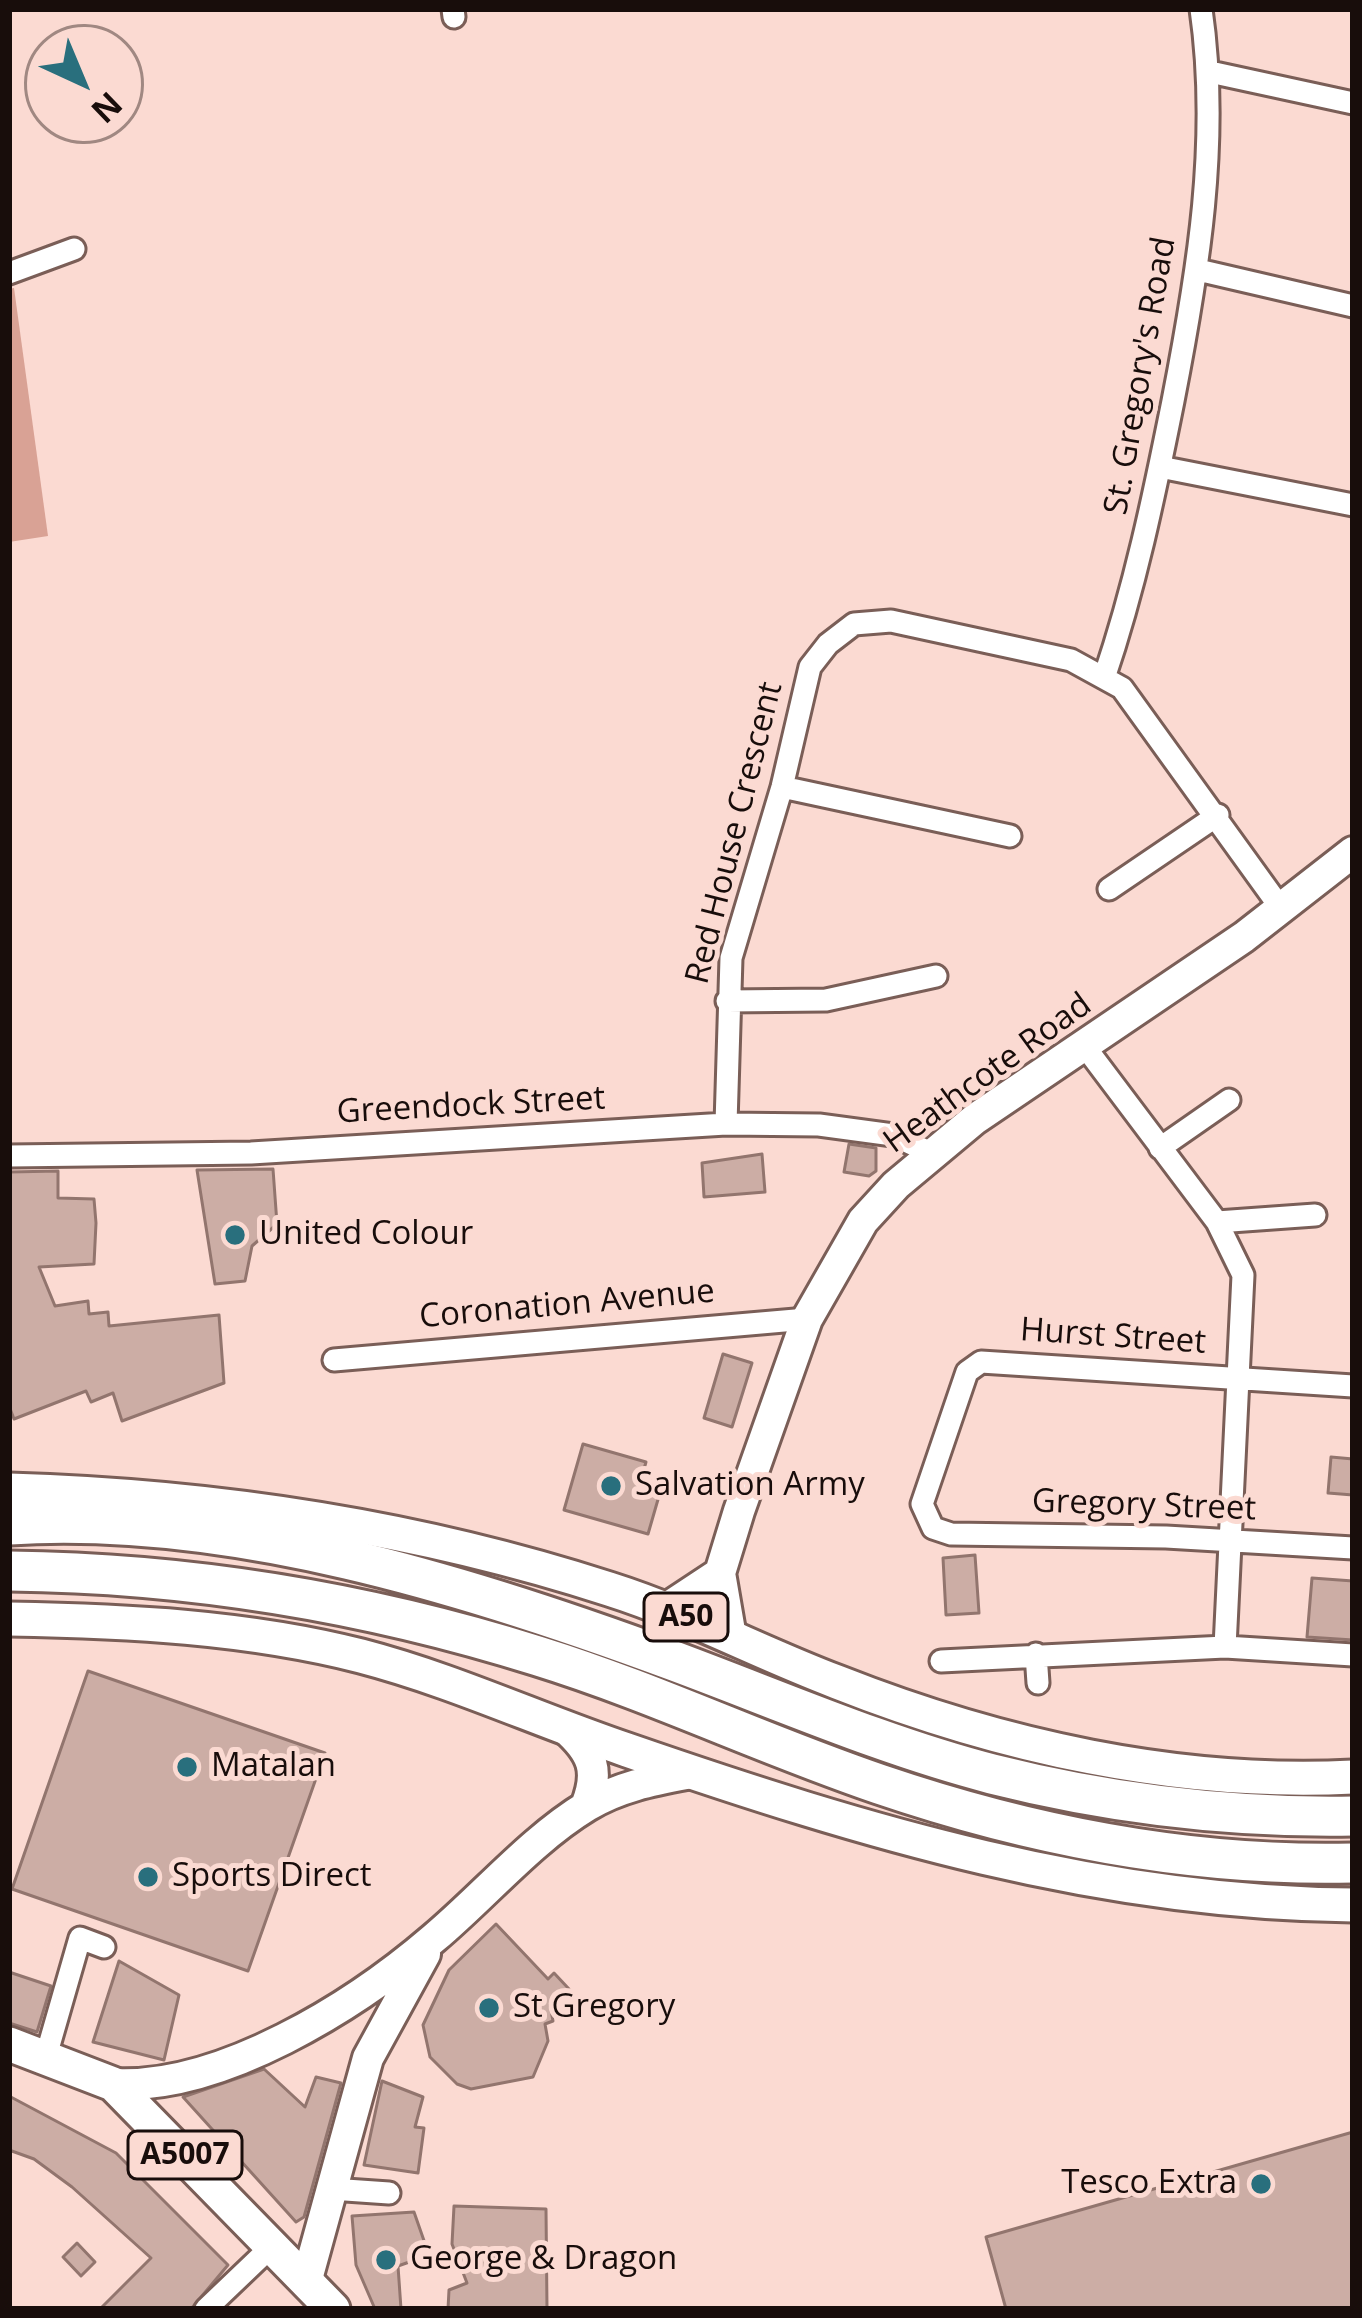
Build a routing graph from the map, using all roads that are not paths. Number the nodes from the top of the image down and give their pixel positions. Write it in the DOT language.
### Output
graph roads {
  1 [pos="1201,9"];
  2 [pos="1210,72"];
  3 [pos="1353,103"];
  4 [pos="74,249"];
  5 [pos="1198,270"];
  6 [pos="9,274"];
  7 [pos="1353,306"];
  8 [pos="1160,467"];
  9 [pos="1353,506"];
  10 [pos="1104,678"];
  11 [pos="782,787"];
  12 [pos="1217,815"];
  13 [pos="1010,836"];
  14 [pos="1353,851"];
  15 [pos="1109,889"];
  16 [pos="1280,907"];
  17 [pos="936,976"];
  18 [pos="727,1001"];
  19 [pos="1086,1048"];
  20 [pos="1229,1100"];
  21 [pos="726,1124"];
  22 [pos="1160,1148"];
  23 [pos="932,1154"];
  24 [pos="9,1156"];
  25 [pos="1316,1215"];
  26 [pos="1217,1222"];
  27 [pos="807,1318"];
  28 [pos="334,1360"];
  29 [pos="1242,1379"];
  30 [pos="1353,1386"];
  31 [pos="9,1490"];
  32 [pos="9,1525"];
  33 [pos="933,1528"];
  34 [pos="1230,1540"];
  35 [pos="1353,1548"];
  36 [pos="9,1571"];
  37 [pos="719,1573"];
  38 [pos="667,1608"];
  39 [pos="9,1619"];
  40 [pos="731,1636"];
  41 [pos="1225,1647"];
  42 [pos="1036,1654"];
  43 [pos="1353,1655"];
  44 [pos="941,1661"];
  45 [pos="1038,1683"];
  46 [pos="566,1728"];
  47 [pos="692,1773"];
  48 [pos="1353,1777"];
  49 [pos="586,1806"];
  50 [pos="1353,1816"];
  51 [pos="1353,1863"];
  52 [pos="1353,1905"];
  53 [pos="434,1938"];
  54 [pos="104,1947"];
  55 [pos="340,2006"];
  56 [pos="9,2044"];
  57 [pos="46,2056"];
  58 [pos="368,2058"];
  59 [pos="113,2084"];
  60 [pos="331,2189"];
  61 [pos="388,2194"];
  62 [pos="273,2245"];
  63 [pos="307,2278"];
  64 [pos="206,2309"];
  65 [pos="333,2309"];
  1 -- 2 [label="street, St. Gregory's Road"];
  2 -- 3 [label="street"];
  2 -- 5 [label="street, St. Gregory's Road"];
  4 -- 6 [label="street"];
  5 -- 7 [label="street"];
  5 -- 8 [label="street, St. Gregory's Road"];
  8 -- 9 [label="street"];
  8 -- 10 [label="street, St. Gregory's Road"];
  10 -- 11 [label="street, Red House Crescent"];
  10 -- 12 [label="street, Red House Crescent"];
  11 -- 13 [label="street"];
  11 -- 18 [label="street, Red House Crescent"];
  12 -- 15 [label="street"];
  12 -- 16 [label="street, Red House Crescent"];
  14 -- 16 [label="street, Heathcote Road"];
  16 -- 19 [label="street, Heathcote Road"];
  17 -- 18 [label="street"];
  18 -- 21 [label="street, Red House Crescent"];
  19 -- 22 [label="street"];
  19 -- 23 [label="street, Heathcote Road"];
  20 -- 22 [label="street"];
  21 -- 23 [label="street, Greendock Street"];
  21 -- 24 [label="street, Greendock Street"];
  22 -- 26 [label="street"];
  23 -- 27 [label="street, Heathcote Road"];
  25 -- 26 [label="street"];
  26 -- 29 [label="street"];
  27 -- 28 [label="street, Coronation Avenue"];
  27 -- 37 [label="street, Heathcote Road"];
  29 -- 30 [label="street, Hurst Street"];
  29 -- 33 [label="street, Hurst Street"];
  29 -- 34 [label="street"];
  31 -- 38 [label="main road, A50"];
  32 -- 50 [label="highway, A50"];
  33 -- 34 [label="street, Gregory Street"];
  34 -- 35 [label="street, Gregory Street"];
  34 -- 41 [label="street"];
  36 -- 51 [label="highway"];
  37 -- 38 [label="street"];
  37 -- 40 [label="street, Heathcote Road"];
  38 -- 40 [label="main road, A50"];
  39 -- 46 [label="main road"];
  40 -- 48 [label="main road, A50"];
  41 -- 42 [label="street"];
  41 -- 43 [label="street"];
  42 -- 44 [label="street"];
  42 -- 45 [label="street"];
  46 -- 47 [label="main road"];
  46 -- 49 [label="street"];
  47 -- 49 [label="street"];
  47 -- 52 [label="main road"];
  49 -- 53 [label="street"];
  53 -- 55 [label="street"];
  53 -- 58 [label="street"];
  54 -- 57 [label="street"];
  55 -- 58 [label="street"];
  55 -- 59 [label="street"];
  56 -- 57 [label="main road, A5007"];
  57 -- 59 [label="main road, A5007"];
  58 -- 60 [label="street"];
  59 -- 62 [label="main road, A5007"];
  60 -- 61 [label="street"];
  60 -- 63 [label="street"];
  62 -- 63 [label="main road, A5007"];
  62 -- 64 [label="street"];
  63 -- 65 [label="main road, A5007"];
}
